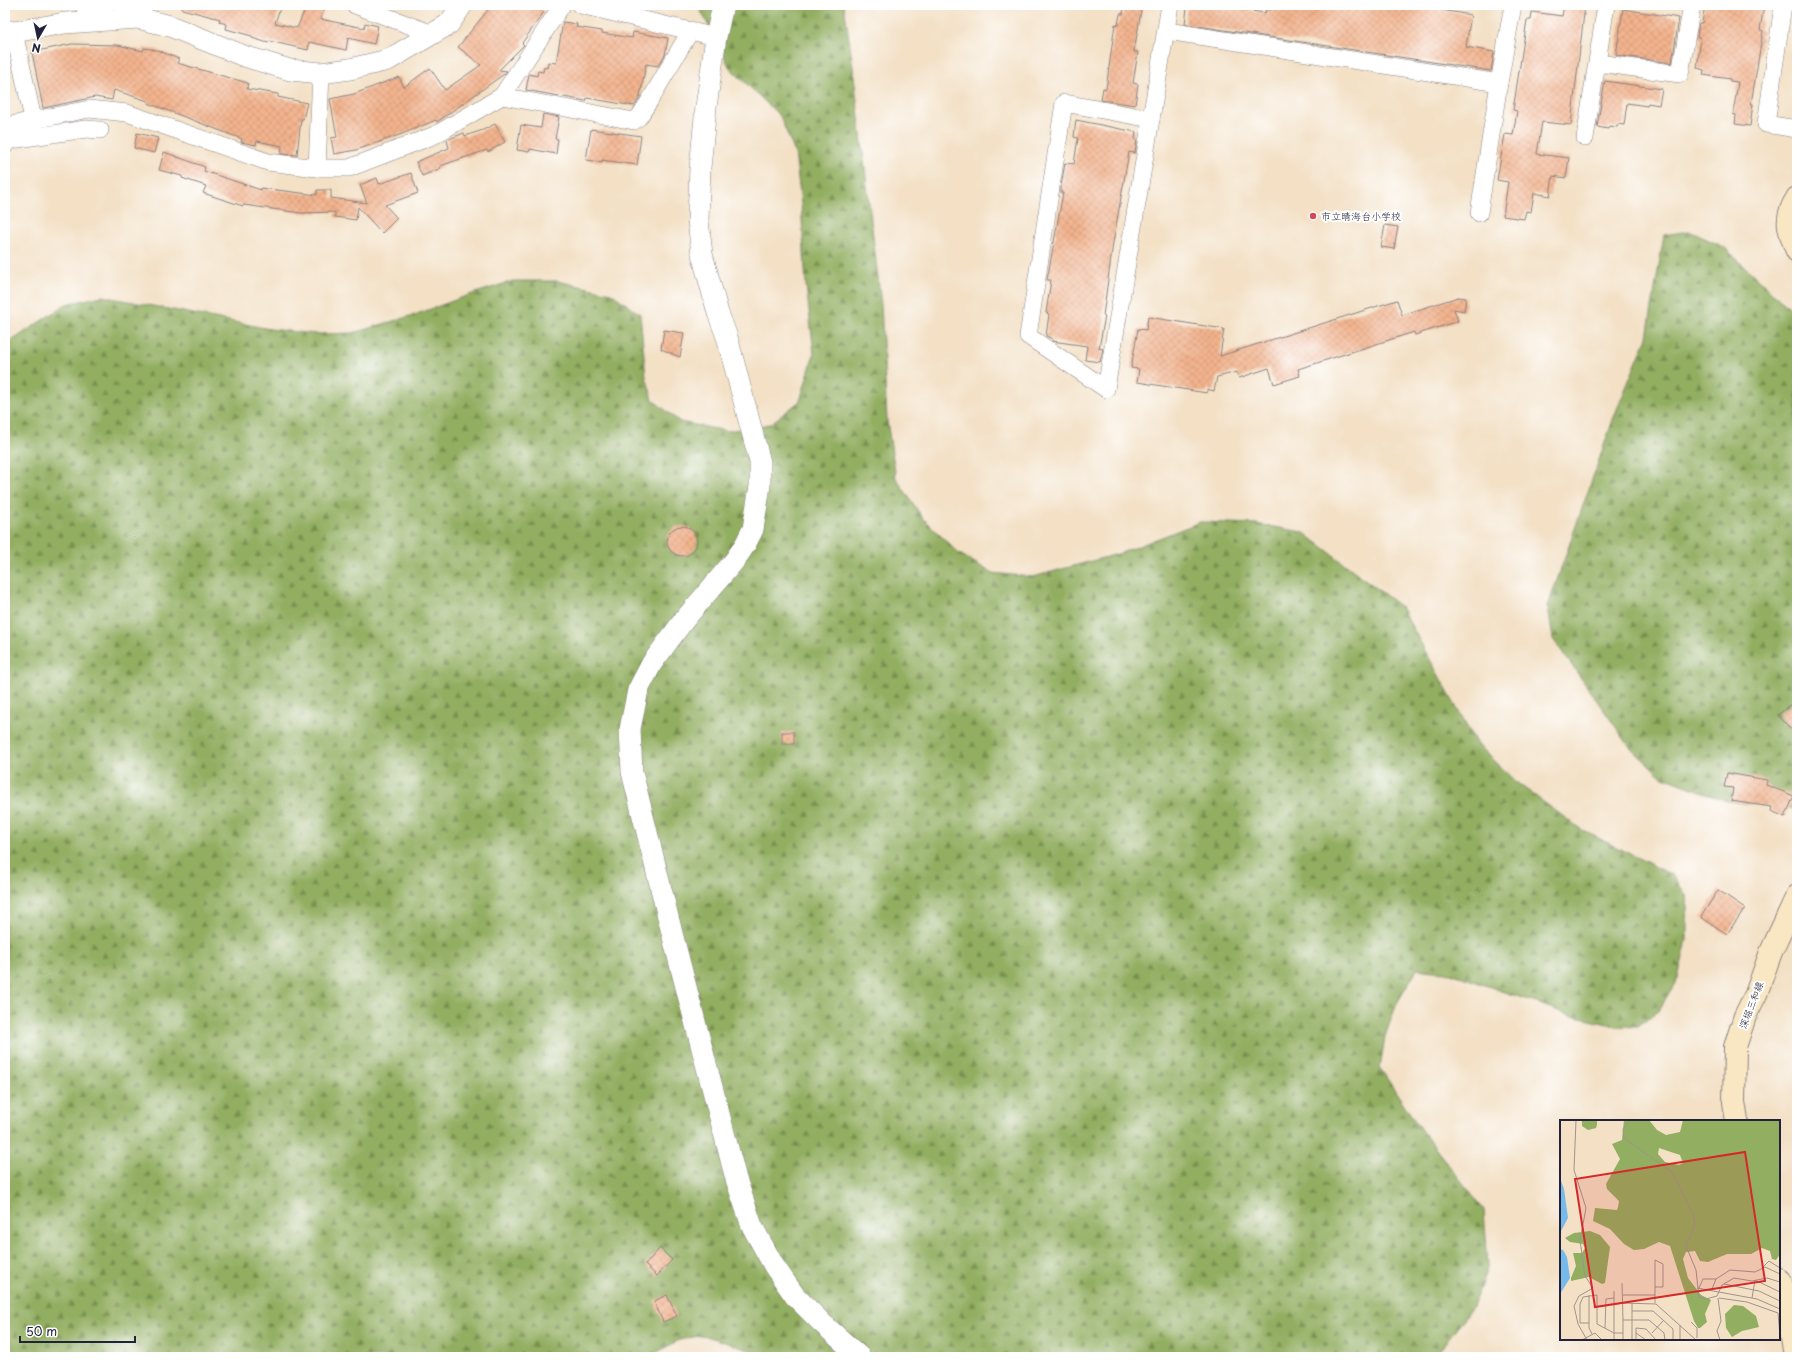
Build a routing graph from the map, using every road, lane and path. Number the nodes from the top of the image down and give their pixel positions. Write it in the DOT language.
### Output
graph roads {
  1 [pos="83,5"];
  2 [pos="355,5"];
  3 [pos="462,5"];
  4 [pos="562,5"];
  5 [pos="580,5"];
  6 [pos="723,5"];
  7 [pos="1170,5"];
  8 [pos="1513,5"];
  9 [pos="1606,5"];
  10 [pos="1692,5"];
  11 [pos="1783,5"];
  12 [pos="104,12"];
  13 [pos="691,30"];
  14 [pos="9,31"];
  15 [pos="1167,31"];
  16 [pos="433,34"];
  17 [pos="716,37"];
  18 [pos="1598,63"];
  19 [pos="321,73"];
  20 [pos="1499,83"];
  21 [pos="502,96"];
  22 [pos="33,119"];
  23 [pos="1151,119"];
  24 [pos="5,126"];
  25 [pos="1797,129"];
  26 [pos="100,130"];
  27 [pos="1585,138"];
  28 [pos="5,145"];
  29 [pos="317,168"];
  30 [pos="1797,198"];
  31 [pos="1479,213"];
  32 [pos="1797,251"];
  33 [pos="1797,896"];
  34 [pos="1737,1120"];
  35 [pos="1780,1283"];
  36 [pos="860,1357"];
  37 [pos="1797,1357"];
  1 -- 12 [label="street"];
  2 -- 16 [label="street"];
  3 -- 16 [label="street"];
  4 -- 21 [label="street"];
  5 -- 13 [label="street"];
  6 -- 17 [label="street"];
  7 -- 15 [label="street"];
  8 -- 20 [label="street"];
  9 -- 18 [label="street"];
  10 -- 18 [label="street"];
  11 -- 25 [label="street"];
  12 -- 14 [label="street"];
  12 -- 19 [label="street"];
  13 -- 17 [label="street"];
  13 -- 21 [label="street"];
  14 -- 22 [label="street"];
  15 -- 20 [label="street"];
  15 -- 23 [label="street"];
  16 -- 19 [label="street"];
  17 -- 36 [label="street"];
  18 -- 27 [label="street"];
  19 -- 29 [label="street"];
  20 -- 31 [label="street"];
  21 -- 29 [label="street"];
  22 -- 24 [label="street"];
  22 -- 29 [label="street"];
  23 -- 23 [label="street"];
  26 -- 28 [label="street"];
  30 -- 32 [label="main road"];
  33 -- 34 [label="main road, 深堀三和線"];
  35 -- 37 [label="main road"];
}
